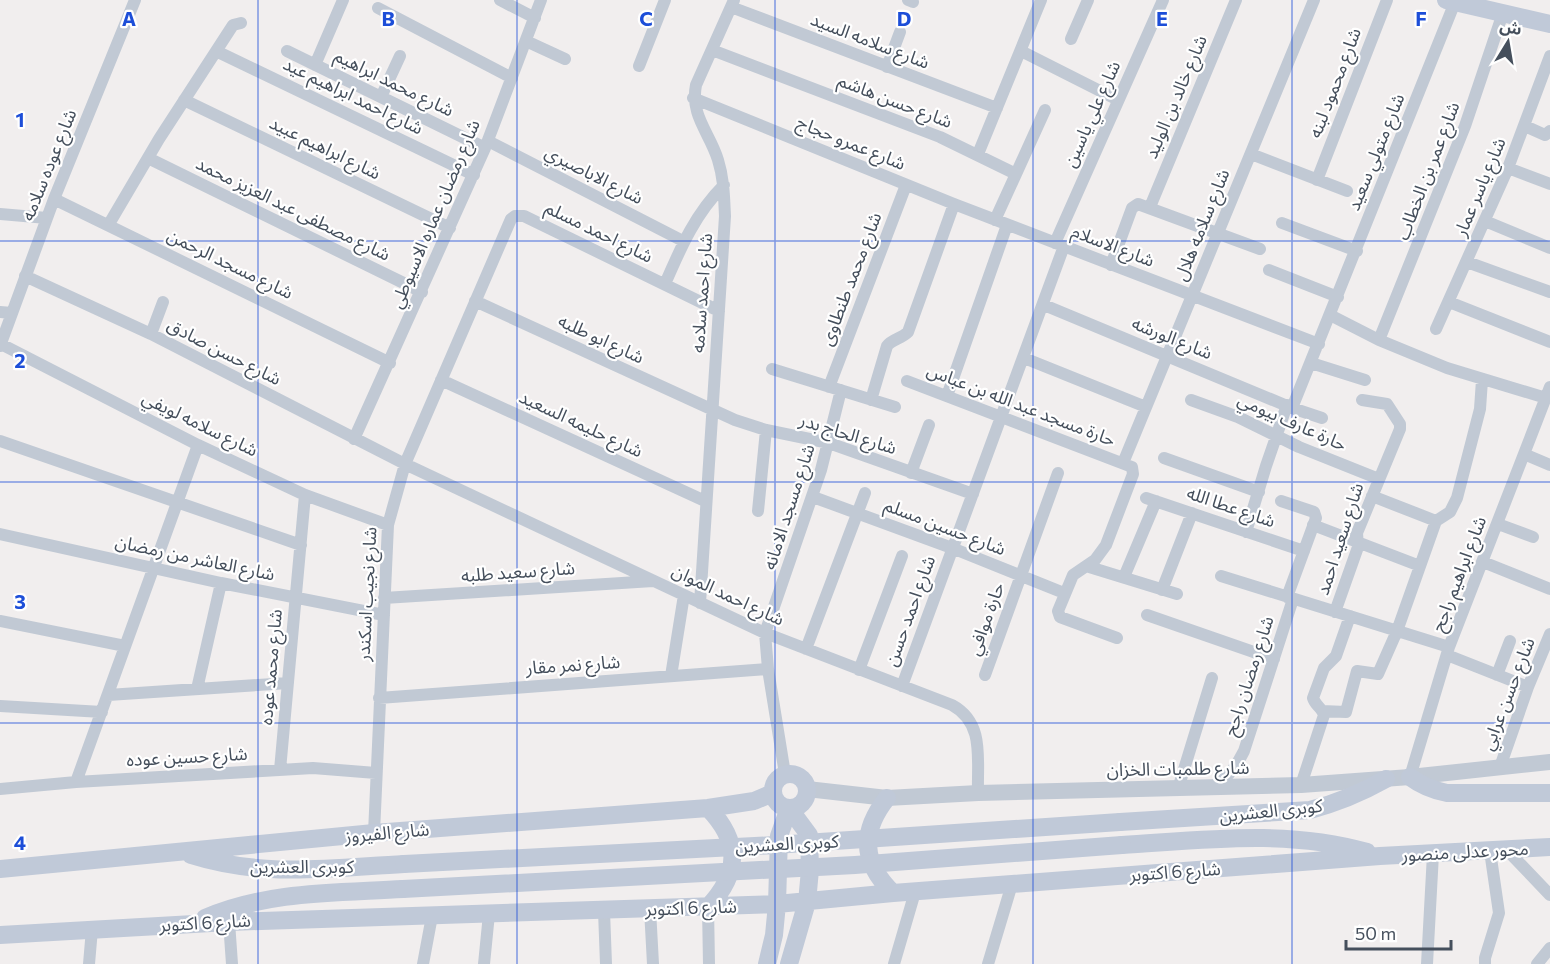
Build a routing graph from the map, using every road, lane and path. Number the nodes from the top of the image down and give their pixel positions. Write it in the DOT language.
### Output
graph roads {
  1 [pos="135,0"];
  2 [pos="343,0"];
  3 [pos="500,0"];
  4 [pos="542,0"];
  5 [pos="664,0"];
  6 [pos="1041,0"];
  7 [pos="1088,0"];
  8 [pos="1163,0"];
  9 [pos="1236,0"];
  10 [pos="1314,0"];
  11 [pos="1387,0"];
  12 [pos="1450,1"];
  13 [pos="733,3"];
  14 [pos="378,8"];
  15 [pos="1503,13"];
  16 [pos="535,18"];
  17 [pos="242,23"];
  18 [pos="1550,24"];
  19 [pos="900,32"];
  20 [pos="1071,39"];
  21 [pos="526,41"];
  22 [pos="712,50"];
  23 [pos="216,51"];
  24 [pos="287,51"];
  25 [pos="1021,51"];
  26 [pos="399,56"];
  27 [pos="1550,56"];
  28 [pos="565,59"];
  29 [pos="315,65"];
  30 [pos="639,66"];
  31 [pos="887,67"];
  32 [pos="512,78"];
  33 [pos="381,97"];
  34 [pos="693,98"];
  35 [pos="184,100"];
  36 [pos="1118,100"];
  37 [pos="997,108"];
  38 [pos="1044,110"];
  39 [pos="1525,126"];
  40 [pos="1550,131"];
  41 [pos="486,145"];
  42 [pos="978,154"];
  43 [pos="1251,154"];
  44 [pos="148,158"];
  45 [pos="1508,168"];
  46 [pos="1016,174"];
  47 [pos="474,175"];
  48 [pos="1317,180"];
  49 [pos="1550,184"];
  50 [pos="724,185"];
  51 [pos="906,185"];
  52 [pos="1347,191"];
  53 [pos="54,199"];
  54 [pos="954,204"];
  55 [pos="1150,207"];
  56 [pos="0,214"];
  57 [pos="47,218"];
  58 [pos="1485,221"];
  59 [pos="1001,222"];
  60 [pos="1282,223"];
  61 [pos="109,224"];
  62 [pos="450,228"];
  63 [pos="1218,233"];
  64 [pos="683,241"];
  65 [pos="1059,245"];
  66 [pos="1550,248"];
  67 [pos="1260,249"];
  68 [pos="1357,251"];
  69 [pos="1467,262"];
  70 [pos="1111,265"];
  71 [pos="1269,270"];
  72 [pos="25,276"];
  73 [pos="665,284"];
  74 [pos="422,291"];
  75 [pos="1550,292"];
  76 [pos="1192,296"];
  77 [pos="1338,297"];
  78 [pos="475,301"];
  79 [pos="163,302"];
  80 [pos="1449,302"];
  81 [pos="1044,305"];
  82 [pos="718,311"];
  83 [pos="6,313"];
  84 [pos="1330,315"];
  85 [pos="1437,329"];
  86 [pos="151,334"];
  87 [pos="1379,340"];
  88 [pos="1550,342"];
  89 [pos="1318,344"];
  90 [pos="0,345"];
  91 [pos="1168,356"];
  92 [pos="1024,358"];
  93 [pos="390,363"];
  94 [pos="1311,363"];
  95 [pos="772,369"];
  96 [pos="441,380"];
  97 [pos="1365,380"];
  98 [pos="1482,380"];
  99 [pos="907,381"];
  100 [pos="835,388"];
  101 [pos="1548,392"];
  102 [pos="947,396"];
  103 [pos="871,400"];
  104 [pos="1191,400"];
  105 [pos="1362,400"];
  106 [pos="895,407"];
  107 [pos="1146,407"];
  108 [pos="1290,407"];
  109 [pos="712,410"];
  110 [pos="1001,416"];
  111 [pos="1322,418"];
  112 [pos="929,425"];
  113 [pos="766,430"];
  114 [pos="1276,435"];
  115 [pos="354,440"];
  116 [pos="0,441"];
  117 [pos="829,443"];
  118 [pos="198,445"];
  119 [pos="1524,454"];
  120 [pos="1164,458"];
  121 [pos="1123,463"];
  122 [pos="405,464"];
  123 [pos="1550,465"];
  124 [pos="911,472"];
  125 [pos="1058,474"];
  126 [pos="1379,479"];
  127 [pos="1259,492"];
  128 [pos="865,493"];
  129 [pos="973,494"];
  130 [pos="305,495"];
  131 [pos="1372,495"];
  132 [pos="813,497"];
  133 [pos="705,501"];
  134 [pos="1281,501"];
  135 [pos="177,503"];
  136 [pos="758,511"];
  137 [pos="858,513"];
  138 [pos="1192,513"];
  139 [pos="1436,521"];
  140 [pos="1498,524"];
  141 [pos="388,525"];
  142 [pos="1313,525"];
  143 [pos="1246,532"];
  144 [pos="0,534"];
  145 [pos="1533,537"];
  146 [pos="1357,542"];
  147 [pos="301,545"];
  148 [pos="952,548"];
  149 [pos="1304,551"];
  150 [pos="902,556"];
  151 [pos="1483,562"];
  152 [pos="1086,566"];
  153 [pos="1420,566"];
  154 [pos="154,567"];
  155 [pos="1021,576"];
  156 [pos="1221,576"];
  157 [pos="1124,578"];
  158 [pos="653,581"];
  159 [pos="221,583"];
  160 [pos="1550,589"];
  161 [pos="1162,590"];
  162 [pos="1064,593"];
  163 [pos="1177,594"];
  164 [pos="684,595"];
  165 [pos="296,598"];
  166 [pos="384,598"];
  167 [pos="1290,598"];
  168 [pos="700,603"];
  169 [pos="1335,612"];
  170 [pos="384,615"];
  171 [pos="1147,615"];
  172 [pos="1350,616"];
  173 [pos="0,621"];
  174 [pos="1397,631"];
  175 [pos="765,633"];
  176 [pos="1550,634"];
  177 [pos="1117,638"];
  178 [pos="1510,641"];
  179 [pos="125,646"];
  180 [pos="806,650"];
  181 [pos="1448,651"];
  182 [pos="1274,659"];
  183 [pos="768,669"];
  184 [pos="859,670"];
  185 [pos="985,675"];
  186 [pos="1497,675"];
  187 [pos="671,676"];
  188 [pos="1212,678"];
  189 [pos="288,683"];
  190 [pos="902,686"];
  191 [pos="1528,687"];
  192 [pos="197,689"];
  193 [pos="108,695"];
  194 [pos="380,698"];
  195 [pos="0,706"];
  196 [pos="1322,711"];
  197 [pos="102,712"];
  198 [pos="1550,762"];
  199 [pos="1500,767"];
  200 [pos="280,770"];
  201 [pos="376,772"];
  202 [pos="785,774"];
  203 [pos="1410,777"];
  204 [pos="1386,779"];
  205 [pos="76,782"];
  206 [pos="1301,785"];
  207 [pos="1212,788"];
  208 [pos="0,789"];
  209 [pos="807,789"];
  210 [pos="1178,789"];
  211 [pos="773,793"];
  212 [pos="978,793"];
  213 [pos="1550,793"];
  214 [pos="887,798"];
  215 [pos="708,808"];
  216 [pos="789,808"];
  217 [pos="374,833"];
  218 [pos="1550,847"];
  219 [pos="1498,850"];
  220 [pos="183,852"];
  221 [pos="1433,854"];
  222 [pos="1380,856"];
  223 [pos="0,869"];
  224 [pos="1012,884"];
  225 [pos="915,892"];
  226 [pos="893,893"];
  227 [pos="1550,895"];
  228 [pos="807,902"];
  229 [pos="777,904"];
  230 [pos="708,907"];
  231 [pos="650,909"];
  232 [pos="604,910"];
  233 [pos="489,914"];
  234 [pos="432,916"];
  235 [pos="230,922"];
  236 [pos="192,924"];
  237 [pos="92,929"];
  238 [pos="0,935"];
  239 [pos="1550,948"];
  240 [pos="89,964"];
  241 [pos="232,964"];
  242 [pos="423,964"];
  243 [pos="484,964"];
  244 [pos="606,964"];
  245 [pos="653,964"];
  246 [pos="709,964"];
  247 [pos="767,964"];
  248 [pos="789,964"];
  249 [pos="894,964"];
  250 [pos="988,964"];
  251 [pos="1426,964"];
  252 [pos="1485,964"];
  253 [pos="1537,964"];
  1 -- 53 [label="street, شارع عوده سلامه"];
  2 -- 29 [label="street"];
  3 -- 16 [label="street"];
  4 -- 16 [label="street, شارع رمضان عماره الاسيوطي"];
  5 -- 30 [label="street"];
  6 -- 25 [label="street"];
  7 -- 20 [label="street"];
  8 -- 36 [label="street, شارع علي ياسين"];
  9 -- 55 [label="street, شارع خالد بن الوليد"];
  10 -- 43 [label="street, شارع سلامه هلال"];
  11 -- 48 [label="street, شارع محمود لبنه"];
  12 -- 15 [label="main road"];
  12 -- 68 [label="street, شارع متولي سعيد"];
  13 -- 22 [label="street"];
  13 -- 31 [label="street, شارع سلامه السيد"];
  14 -- 32 [label="street"];
  15 -- 18 [label="main road"];
  15 -- 87 [label="street, شارع عمر بن الخطاب"];
  16 -- 21 [label="street, شارع رمضان عماره الاسيوطي"];
  17 -- 23 [label="street"];
  19 -- 31 [label="street"];
  21 -- 28 [label="street"];
  21 -- 32 [label="street, شارع رمضان عماره الاسيوطي"];
  22 -- 34 [label="street"];
  22 -- 42 [label="street, شارع حسن هاشم"];
  23 -- 35 [label="street"];
  23 -- 47 [label="street, شارع احمد ابراهيم عيد"];
  24 -- 29 [label="street, شارع محمد ابراهيم"];
  25 -- 36 [label="street"];
  25 -- 37 [label="street"];
  26 -- 33 [label="street"];
  27 -- 39 [label="street, شارع ياسر عمار"];
  29 -- 33 [label="street, شارع محمد ابراهيم"];
  31 -- 37 [label="street, شارع سلامه السيد"];
  32 -- 41 [label="street, شارع رمضان عماره الاسيوطي"];
  33 -- 41 [label="street, شارع محمد ابراهيم"];
  34 -- 50 [label="street, شارع احمد سلامه"];
  34 -- 51 [label="street, شارع عمرو حجاج"];
  35 -- 44 [label="street"];
  35 -- 62 [label="street, شارع ابراهيم عبيد"];
  36 -- 65 [label="street, شارع علي ياسين"];
  37 -- 42 [label="street"];
  38 -- 46 [label="street"];
  39 -- 40 [label="street"];
  39 -- 45 [label="street, شارع ياسر عمار"];
  41 -- 47 [label="street, شارع رمضان عماره الاسيوطي"];
  41 -- 64 [label="street, شارع الاباصيري"];
  42 -- 46 [label="street, شارع حسن هاشم"];
  43 -- 48 [label="street"];
  43 -- 63 [label="street, شارع سلامه هلال"];
  44 -- 61 [label="street"];
  44 -- 74 [label="street, شارع مصطفى عبد العزيز محمد"];
  45 -- 49 [label="street"];
  45 -- 58 [label="street, شارع ياسر عمار"];
  46 -- 59 [label="street"];
  47 -- 62 [label="street, شارع رمضان عماره الاسيوطي"];
  48 -- 52 [label="street"];
  50 -- 64 [label="street"];
  50 -- 82 [label="street, شارع احمد سلامه"];
  51 -- 54 [label="street, شارع عمرو حجاج"];
  51 -- 100 [label="street, شارع محمد طنطاوى"];
  53 -- 57 [label="street, شارع عوده سلامه"];
  53 -- 61 [label="street, شارع مسجد الرحمن"];
  54 -- 59 [label="street, شارع عمرو حجاج"];
  54 -- 103 [label="street"];
  55 -- 63 [label="street"];
  55 -- 70 [label="street"];
  56 -- 57 [label="street"];
  57 -- 72 [label="street, شارع عوده سلامه"];
  58 -- 66 [label="street"];
  58 -- 69 [label="street, شارع ياسر عمار"];
  59 -- 65 [label="street, شارع الاسلام"];
  59 -- 102 [label="street"];
  60 -- 68 [label="street"];
  61 -- 93 [label="street, شارع مسجد الرحمن"];
  62 -- 74 [label="street, شارع رمضان عماره الاسيوطي"];
  63 -- 67 [label="street"];
  63 -- 76 [label="street, شارع سلامه هلال"];
  64 -- 73 [label="street"];
  65 -- 70 [label="street, شارع الاسلام"];
  65 -- 81 [label="street, شارع علي ياسين"];
  68 -- 77 [label="street, شارع متولي سعيد"];
  69 -- 75 [label="street"];
  69 -- 80 [label="street, شارع ياسر عمار"];
  70 -- 76 [label="street, شارع الاسلام"];
  71 -- 77 [label="street"];
  72 -- 83 [label="street, شارع عوده سلامه"];
  72 -- 86 [label="street, شارع حسن صادق"];
  73 -- 78 [label="street, شارع احمد مسلم"];
  73 -- 82 [label="street, شارع احمد مسلم"];
  74 -- 93 [label="street, شارع رمضان عماره الاسيوطي"];
  76 -- 89 [label="street, شارع الاسلام"];
  76 -- 91 [label="street, شارع سلامه هلال"];
  77 -- 84 [label="street, شارع متولي سعيد"];
  78 -- 96 [label="street, شارع نجيب اسكندر"];
  78 -- 109 [label="street, شارع ابو طلبه"];
  79 -- 86 [label="street"];
  80 -- 85 [label="street, شارع ياسر عمار"];
  80 -- 88 [label="street"];
  81 -- 91 [label="street, شارع الورشه"];
  81 -- 92 [label="street, شارع علي ياسين"];
  82 -- 109 [label="street, شارع احمد سلامه"];
  83 -- 90 [label="street, شارع عوده سلامه"];
  84 -- 87 [label="street"];
  84 -- 89 [label="street, شارع متولي سعيد"];
  86 -- 115 [label="street, شارع حسن صادق"];
  87 -- 98 [label="street"];
  89 -- 94 [label="street, شارع متولي سعيد"];
  90 -- 118 [label="street, شارع سلامه لويفي"];
  91 -- 107 [label="street, شارع سلامه هلال"];
  91 -- 108 [label="street, شارع الورشه"];
  92 -- 107 [label="street"];
  92 -- 110 [label="street, شارع علي ياسين"];
  93 -- 115 [label="street, شارع رمضان عماره الاسيوطي"];
  94 -- 97 [label="street"];
  94 -- 108 [label="street, شارع متولي سعيد"];
  95 -- 100 [label="street"];
  96 -- 122 [label="street, شارع نجيب اسكندر"];
  96 -- 133 [label="street, شارع حليمه السعيد"];
  98 -- 101 [label="street"];
  98 -- 139 [label="street"];
  99 -- 102 [label="street, حارة مسجد عبد الله بن عباس"];
  100 -- 103 [label="street"];
  100 -- 117 [label="street, شارع مسجد الامانه"];
  101 -- 119 [label="street, شارع ابراهيم راجح"];
  102 -- 110 [label="street, حارة مسجد عبد الله بن عباس"];
  103 -- 106 [label="street"];
  104 -- 114 [label="street, حارة عارف بيومي"];
  105 -- 126 [label="street, شارع سعيد احمد"];
  107 -- 121 [label="street, شارع سلامه هلال"];
  108 -- 111 [label="street, شارع الورشه"];
  108 -- 114 [label="street, شارع متولي سعيد"];
  109 -- 113 [label="street, شارع الحاج بدر"];
  109 -- 133 [label="street, شارع احمد سلامه"];
  110 -- 121 [label="street, حارة مسجد عبد الله بن عباس"];
  110 -- 129 [label="street, شارع احمد حسن"];
  112 -- 124 [label="street"];
  113 -- 117 [label="street, شارع الحاج بدر"];
  113 -- 136 [label="street"];
  114 -- 126 [label="street, حارة عارف بيومي"];
  114 -- 127 [label="street, شارع متولي سعيد"];
  115 -- 122 [label="street, شارع حسن صادق"];
  116 -- 135 [label="street"];
  117 -- 124 [label="street, شارع الحاج بدر"];
  117 -- 132 [label="street, شارع مسجد الامانه"];
  118 -- 130 [label="street, شارع سلامه لويفي"];
  118 -- 135 [label="street"];
  119 -- 123 [label="street"];
  119 -- 140 [label="street, شارع ابراهيم راجح"];
  120 -- 127 [label="street"];
  121 -- 152 [label="street"];
  122 -- 141 [label="street, شارع نجيب اسكندر"];
  122 -- 158 [label="street, شارع احمد الموان"];
  124 -- 129 [label="street, شارع الحاج بدر"];
  125 -- 155 [label="street, حارة موافي"];
  126 -- 131 [label="street, شارع سعيد احمد"];
  127 -- 143 [label="street, شارع متولي سعيد"];
  128 -- 137 [label="street"];
  129 -- 148 [label="street, شارع احمد حسن"];
  130 -- 141 [label="street, شارع سلامه لويفي"];
  130 -- 147 [label="street, شارع محمد عوده"];
  131 -- 139 [label="street"];
  131 -- 146 [label="street, شارع سعيد احمد"];
  132 -- 137 [label="street, شارع حسين مسلم"];
  132 -- 175 [label="street, شارع مسجد الامانه"];
  133 -- 168 [label="street, شارع احمد سلامه"];
  134 -- 142 [label="street"];
  135 -- 147 [label="street"];
  135 -- 154 [label="street"];
  137 -- 148 [label="street, شارع حسين مسلم"];
  137 -- 180 [label="street"];
  138 -- 143 [label="street, شارع عطا الله"];
  138 -- 157 [label="street, شارع عطا الله"];
  138 -- 161 [label="street"];
  139 -- 153 [label="street"];
  140 -- 145 [label="street"];
  140 -- 151 [label="street, شارع ابراهيم راجح"];
  141 -- 166 [label="street, شارع نجيب اسكندر"];
  142 -- 146 [label="street"];
  142 -- 149 [label="street, شارع رمضان راجح"];
  143 -- 149 [label="street, شارع عطا الله"];
  144 -- 154 [label="street, شارع العاشر من رمضان"];
  146 -- 153 [label="street"];
  146 -- 169 [label="street, شارع سعيد احمد"];
  147 -- 165 [label="street, شارع محمد عوده"];
  148 -- 155 [label="street, شارع حسين مسلم"];
  148 -- 190 [label="street, شارع احمد حسن"];
  149 -- 167 [label="street, شارع رمضان راجح"];
  150 -- 184 [label="street"];
  151 -- 160 [label="street"];
  151 -- 181 [label="street, شارع ابراهيم راجح"];
  152 -- 157 [label="street"];
  152 -- 162 [label="street"];
  153 -- 174 [label="street"];
  154 -- 159 [label="street, شارع العاشر من رمضان"];
  154 -- 179 [label="street"];
  155 -- 162 [label="street, شارع حسين مسلم"];
  155 -- 185 [label="street, حارة موافي"];
  156 -- 167 [label="street"];
  157 -- 161 [label="street"];
  158 -- 164 [label="street, شارع احمد الموان"];
  158 -- 166 [label="street, شارع سعيد طلبه"];
  159 -- 165 [label="street, شارع العاشر من رمضان"];
  159 -- 192 [label="street"];
  161 -- 163 [label="street"];
  162 -- 177 [label="street"];
  164 -- 168 [label="street, شارع احمد الموان"];
  164 -- 187 [label="street"];
  165 -- 170 [label="street, شارع العاشر من رمضان"];
  165 -- 189 [label="street, شارع محمد عوده"];
  166 -- 170 [label="street, شارع نجيب اسكندر"];
  167 -- 169 [label="street"];
  167 -- 182 [label="street, شارع رمضان راجح"];
  168 -- 175 [label="street, شارع احمد الموان"];
  169 -- 172 [label="street"];
  170 -- 194 [label="street, شارع نجيب اسكندر"];
  171 -- 182 [label="street"];
  172 -- 174 [label="street"];
  172 -- 196 [label="street"];
  173 -- 179 [label="street"];
  174 -- 181 [label="street"];
  174 -- 196 [label="street"];
  175 -- 180 [label="street, شارع احمد الموان"];
  175 -- 183 [label="street"];
  176 -- 191 [label="street, شارع حسن عرابي"];
  178 -- 186 [label="street"];
  179 -- 193 [label="street"];
  180 -- 184 [label="street, شارع احمد الموان"];
  181 -- 186 [label="street"];
  181 -- 203 [label="street, شارع ابراهيم راجح"];
  182 -- 207 [label="street, شارع رمضان راجح"];
  183 -- 187 [label="street, شارع نمر مقار"];
  183 -- 202 [label="street"];
  184 -- 190 [label="street, شارع احمد الموان"];
  186 -- 191 [label="street"];
  187 -- 194 [label="street, شارع نمر مقار"];
  188 -- 210 [label="street"];
  189 -- 192 [label="street"];
  189 -- 200 [label="street, شارع محمد عوده"];
  190 -- 212 [label="street, شارع احمد الموان"];
  191 -- 199 [label="street, شارع حسن عرابي"];
  192 -- 193 [label="street"];
  193 -- 197 [label="street"];
  194 -- 201 [label="street, شارع نجيب اسكندر"];
  195 -- 197 [label="street"];
  196 -- 206 [label="street"];
  197 -- 205 [label="street"];
  198 -- 199 [label="street, شارع طلمبات الخزان"];
  199 -- 203 [label="street, شارع طلمبات الخزان"];
  200 -- 201 [label="street, شارع حسين عوده"];
  200 -- 205 [label="street, شارع حسين عوده"];
  201 -- 217 [label="street, شارع نجيب اسكندر"];
  202 -- 209 [label="main road"];
  202 -- 211 [label="main road"];
  203 -- 204 [label="street, شارع طلمبات الخزان"];
  203 -- 213 [label="main road"];
  204 -- 206 [label="street, شارع طلمبات الخزان"];
  204 -- 220 [label="main road, كوبرى العشرين, bridge"];
  205 -- 208 [label="street, شارع حسين عوده"];
  206 -- 207 [label="street, شارع طلمبات الخزان"];
  207 -- 210 [label="street, شارع طلمبات الخزان"];
  209 -- 214 [label="street, شارع طلمبات الخزان"];
  209 -- 216 [label="main road"];
  210 -- 212 [label="street, شارع طلمبات الخزان"];
  211 -- 215 [label="main road, شارع الفيروز"];
  211 -- 216 [label="main road"];
  212 -- 214 [label="street, شارع طلمبات الخزان"];
  214 -- 226 [label="main road"];
  215 -- 217 [label="main road, شارع الفيروز"];
  215 -- 230 [label="main road"];
  216 -- 228 [label="main road"];
  216 -- 229 [label="main road"];
  217 -- 220 [label="main road, شارع الفيروز"];
  218 -- 219 [label="main road, محور عدلى منصور"];
  219 -- 221 [label="main road, محور عدلى منصور"];
  219 -- 227 [label="street"];
  219 -- 252 [label="street"];
  220 -- 223 [label="main road, شارع الفيروز"];
  221 -- 222 [label="main road, محور عدلى منصور"];
  221 -- 251 [label="street"];
  222 -- 224 [label="main road, شارع 6 اكتوبر"];
  222 -- 236 [label="main road, كوبرى العشرين, bridge"];
  224 -- 225 [label="main road, شارع 6 اكتوبر"];
  224 -- 250 [label="street"];
  225 -- 226 [label="main road, شارع 6 اكتوبر"];
  225 -- 249 [label="street"];
  226 -- 228 [label="main road, شارع 6 اكتوبر"];
  228 -- 229 [label="main road, شارع 6 اكتوبر"];
  228 -- 248 [label="main road"];
  229 -- 230 [label="main road, شارع 6 اكتوبر"];
  229 -- 247 [label="main road"];
  230 -- 231 [label="main road, شارع 6 اكتوبر"];
  230 -- 246 [label="street"];
  231 -- 232 [label="main road, شارع 6 اكتوبر"];
  231 -- 245 [label="street"];
  232 -- 233 [label="main road, شارع 6 اكتوبر"];
  232 -- 244 [label="street"];
  233 -- 234 [label="main road, شارع 6 اكتوبر"];
  233 -- 243 [label="street"];
  234 -- 235 [label="main road, شارع 6 اكتوبر"];
  234 -- 242 [label="street"];
  235 -- 236 [label="main road, شارع 6 اكتوبر"];
  235 -- 241 [label="street"];
  236 -- 237 [label="main road, شارع 6 اكتوبر"];
  237 -- 238 [label="main road, شارع 6 اكتوبر"];
  237 -- 240 [label="street"];
  239 -- 253 [label="street"];
}
